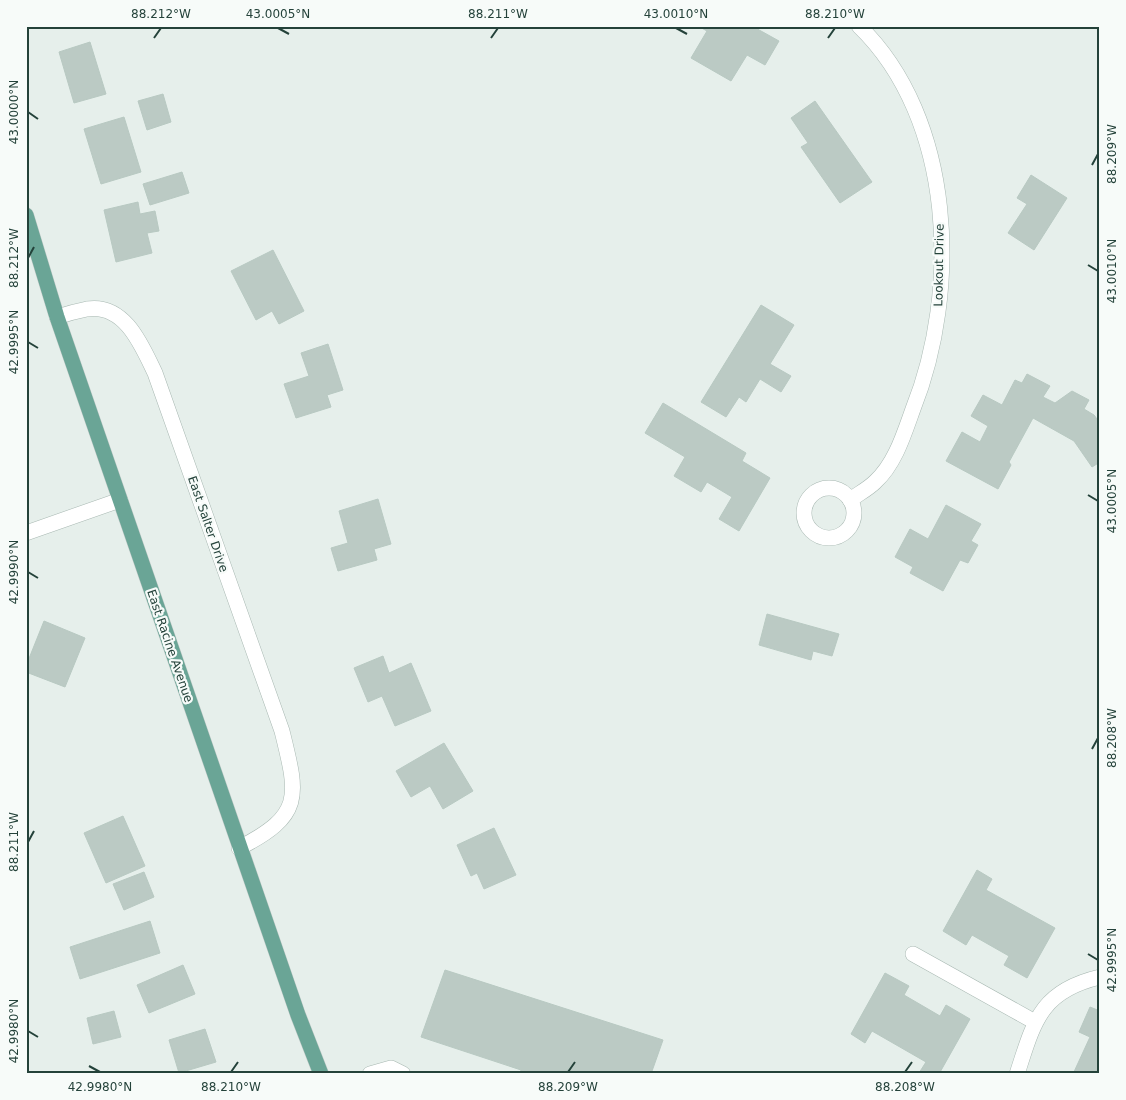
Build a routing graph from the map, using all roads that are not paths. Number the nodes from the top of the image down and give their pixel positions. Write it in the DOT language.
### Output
graph roads {
  1 [pos="859,26"];
  2 [pos="26,215"];
  3 [pos="56,317"];
  4 [pos="120,500"];
  5 [pos="850,500"];
  6 [pos="26,533"];
  7 [pos="239,848"];
  8 [pos="913,954"];
  9 [pos="1100,977"];
  10 [pos="1035,1022"];
  11 [pos="321,1074"];
  12 [pos="370,1074"];
  13 [pos="402,1074"];
  14 [pos="1017,1074"];
  1 -- 5 [label="street, Lookout Drive"];
  2 -- 3 [label="main road, East Racine Avenue"];
  3 -- 4 [label="main road, East Racine Avenue"];
  3 -- 7 [label="street, East Salter Drive"];
  4 -- 6 [label="street"];
  4 -- 7 [label="main road, East Racine Avenue"];
  7 -- 11 [label="main road, East Racine Avenue"];
  8 -- 10 [label="street"];
  9 -- 10 [label="street"];
  10 -- 14 [label="street"];
  12 -- 13 [label="street"];
}
